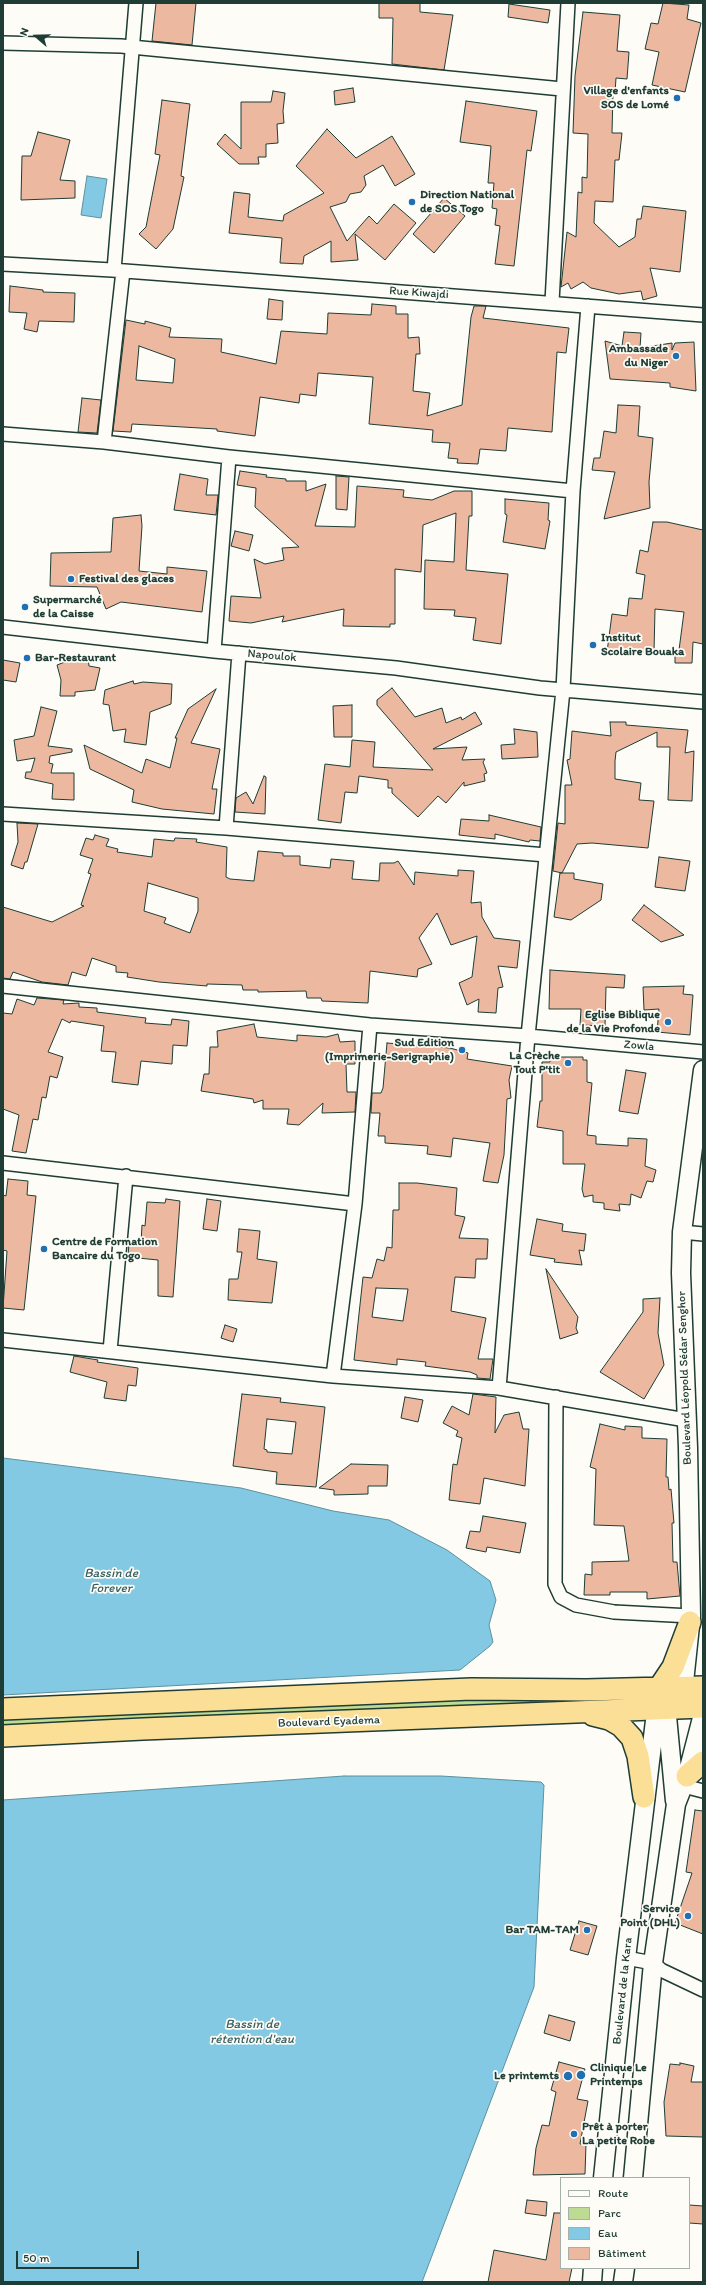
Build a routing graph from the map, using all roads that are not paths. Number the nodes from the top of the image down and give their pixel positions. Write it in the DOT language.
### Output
graph roads {
  1 [pos="136,3"];
  2 [pos="568,3"];
  3 [pos="3,43"];
  4 [pos="133,47"];
  5 [pos="562,89"];
  6 [pos="3,264"];
  7 [pos="124,271"];
  8 [pos="552,302"];
  9 [pos="588,306"];
  10 [pos="703,315"];
  11 [pos="3,434"];
  12 [pos="104,442"];
  13 [pos="229,457"];
  14 [pos="573,491"];
  15 [pos="3,627"];
  16 [pos="214,651"];
  17 [pos="239,653"];
  18 [pos="563,690"];
  19 [pos="703,702"];
  20 [pos="3,814"];
  21 [pos="226,828"];
  22 [pos="546,855"];
  23 [pos="3,986"];
  24 [pos="370,1025"];
  25 [pos="528,1036"];
  26 [pos="703,1052"];
  27 [pos="703,1070"];
  28 [pos="3,1163"];
  29 [pos="126,1176"];
  30 [pos="355,1204"];
  31 [pos="682,1232"];
  32 [pos="703,1234"];
  33 [pos="3,1340"];
  34 [pos="110,1351"];
  35 [pos="333,1376"];
  36 [pos="499,1388"];
  37 [pos="556,1397"];
  38 [pos="686,1420"];
  39 [pos="690,1619"];
  40 [pos="677,1688"];
  41 [pos="703,1707"];
  42 [pos="3,1708"];
  43 [pos="668,1709"];
  44 [pos="583,1713"];
  45 [pos="703,1714"];
  46 [pos="3,1736"];
  47 [pos="703,1762"];
  48 [pos="681,1782"];
  49 [pos="703,1792"];
  50 [pos="644,1797"];
  51 [pos="626,1958"];
  52 [pos="653,1963"];
  53 [pos="703,1990"];
  54 [pos="603,2177"];
  55 [pos="632,2177"];
  56 [pos="593,2269"];
  57 [pos="624,2269"];
  58 [pos="592,2282"];
  59 [pos="623,2282"];
  1 -- 4 [label="street"];
  2 -- 5 [label="street"];
  3 -- 4 [label="street"];
  4 -- 5 [label="street"];
  4 -- 7 [label="street"];
  5 -- 8 [label="street"];
  6 -- 7 [label="street, Rue Kiwajdi"];
  7 -- 8 [label="street, Rue Kiwajdi"];
  7 -- 12 [label="street"];
  8 -- 9 [label="street, Rue Kiwajdi"];
  9 -- 10 [label="street, Rue Kiwajdi"];
  9 -- 14 [label="street"];
  11 -- 12 [label="street"];
  12 -- 13 [label="street"];
  13 -- 14 [label="street"];
  13 -- 16 [label="street"];
  14 -- 18 [label="street"];
  15 -- 16 [label="street, Napoulok"];
  16 -- 17 [label="street, Napoulok"];
  17 -- 18 [label="street, Napoulok"];
  17 -- 21 [label="street"];
  18 -- 19 [label="street, Napoulok"];
  18 -- 22 [label="street"];
  20 -- 21 [label="street"];
  21 -- 22 [label="street"];
  22 -- 25 [label="street"];
  23 -- 24 [label="street, Zowla"];
  24 -- 25 [label="street, Zowla"];
  24 -- 30 [label="street"];
  25 -- 26 [label="street, Zowla"];
  25 -- 36 [label="street"];
  27 -- 31 [label="main road, Boulevard Léopold Sédar Senghor"];
  28 -- 29 [label="street"];
  29 -- 30 [label="street"];
  29 -- 34 [label="street"];
  30 -- 35 [label="street"];
  31 -- 32 [label="street"];
  31 -- 38 [label="main road, Boulevard Léopold Sédar Senghor"];
  33 -- 34 [label="street"];
  34 -- 35 [label="street"];
  35 -- 36 [label="street"];
  36 -- 37 [label="street"];
  37 -- 38 [label="street"];
  37 -- 39 [label="street"];
  38 -- 39 [label="main road, Boulevard Léopold Sédar Senghor"];
  39 -- 40 [label="highway"];
  40 -- 42 [label="highway"];
  40 -- 43 [label="main road"];
  40 -- 43 [label="main road"];
  41 -- 43 [label="highway, Boulevard Eyadema"];
  43 -- 44 [label="highway, Boulevard Eyadema"];
  43 -- 48 [label="main road"];
  43 -- 50 [label="main road, Boulevard de la Kara"];
  44 -- 46 [label="highway, Boulevard Eyadema"];
  44 -- 50 [label="highway"];
  45 -- 48 [label="main road"];
  47 -- 48 [label="highway"];
  48 -- 49 [label="street"];
  48 -- 52 [label="main road"];
  50 -- 51 [label="main road, Boulevard de la Kara"];
  51 -- 52 [label="street"];
  51 -- 54 [label="main road, Boulevard de la Kara"];
  52 -- 53 [label="street"];
  52 -- 55 [label="main road"];
  56 -- 58 [label="main road"];
  57 -- 59 [label="main road"];
}
